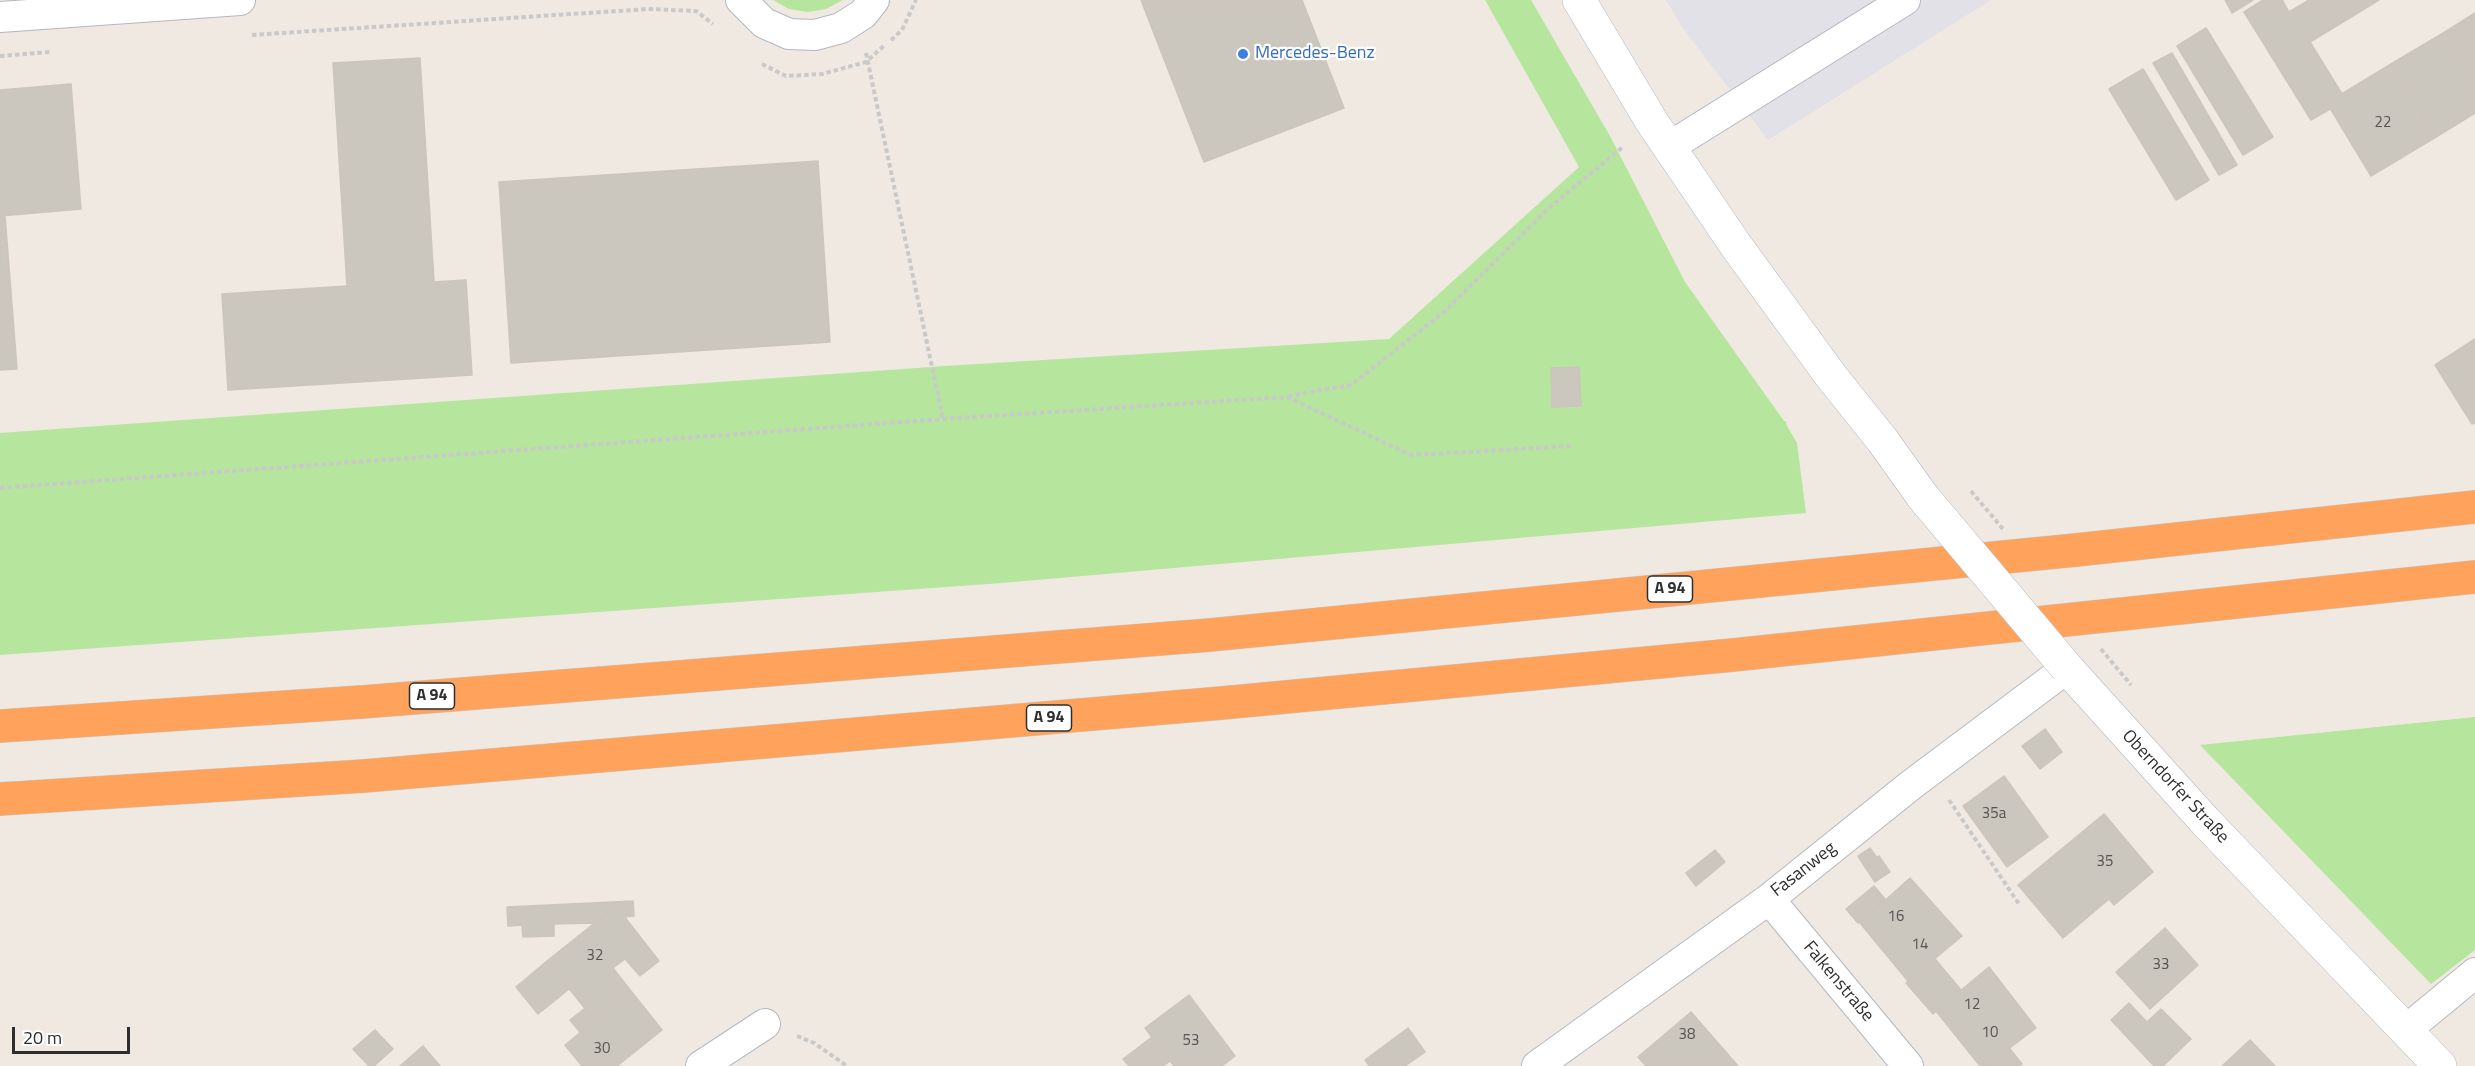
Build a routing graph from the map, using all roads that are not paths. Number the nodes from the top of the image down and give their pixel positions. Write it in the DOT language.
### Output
graph roads {
  1 [pos="240,0"];
  2 [pos="741,0"];
  3 [pos="1579,0"];
  4 [pos="1905,0"];
  5 [pos="868,7"];
  6 [pos="0,17"];
  7 [pos="1660,134"];
  8 [pos="2475,507"];
  9 [pos="2475,577"];
  10 [pos="2075,678"];
  11 [pos="0,726"];
  12 [pos="0,800"];
  13 [pos="1768,899"];
  14 [pos="2475,973"];
  15 [pos="765,1024"];
  16 [pos="2406,1030"];
  17 [pos="701,1066"];
  18 [pos="1537,1066"];
  19 [pos="1908,1066"];
  20 [pos="2440,1066"];
  1 -- 6 [label="street"];
  2 -- 5 [label="street"];
  3 -- 7 [label="main road, Oberndorfer Straße"];
  4 -- 7 [label="street"];
  7 -- 10 [label="main road, Oberndorfer Straße, bridge"];
  8 -- 11 [label="highway, A 94"];
  9 -- 12 [label="highway, A 94"];
  10 -- 13 [label="street, Fasanweg"];
  10 -- 16 [label="main road, Oberndorfer Straße"];
  13 -- 18 [label="street, Fasanweg"];
  13 -- 19 [label="street, Falkenstraße"];
  14 -- 16 [label="street"];
  15 -- 17 [label="street"];
  16 -- 20 [label="main road, Oberndorfer Straße"];
}
